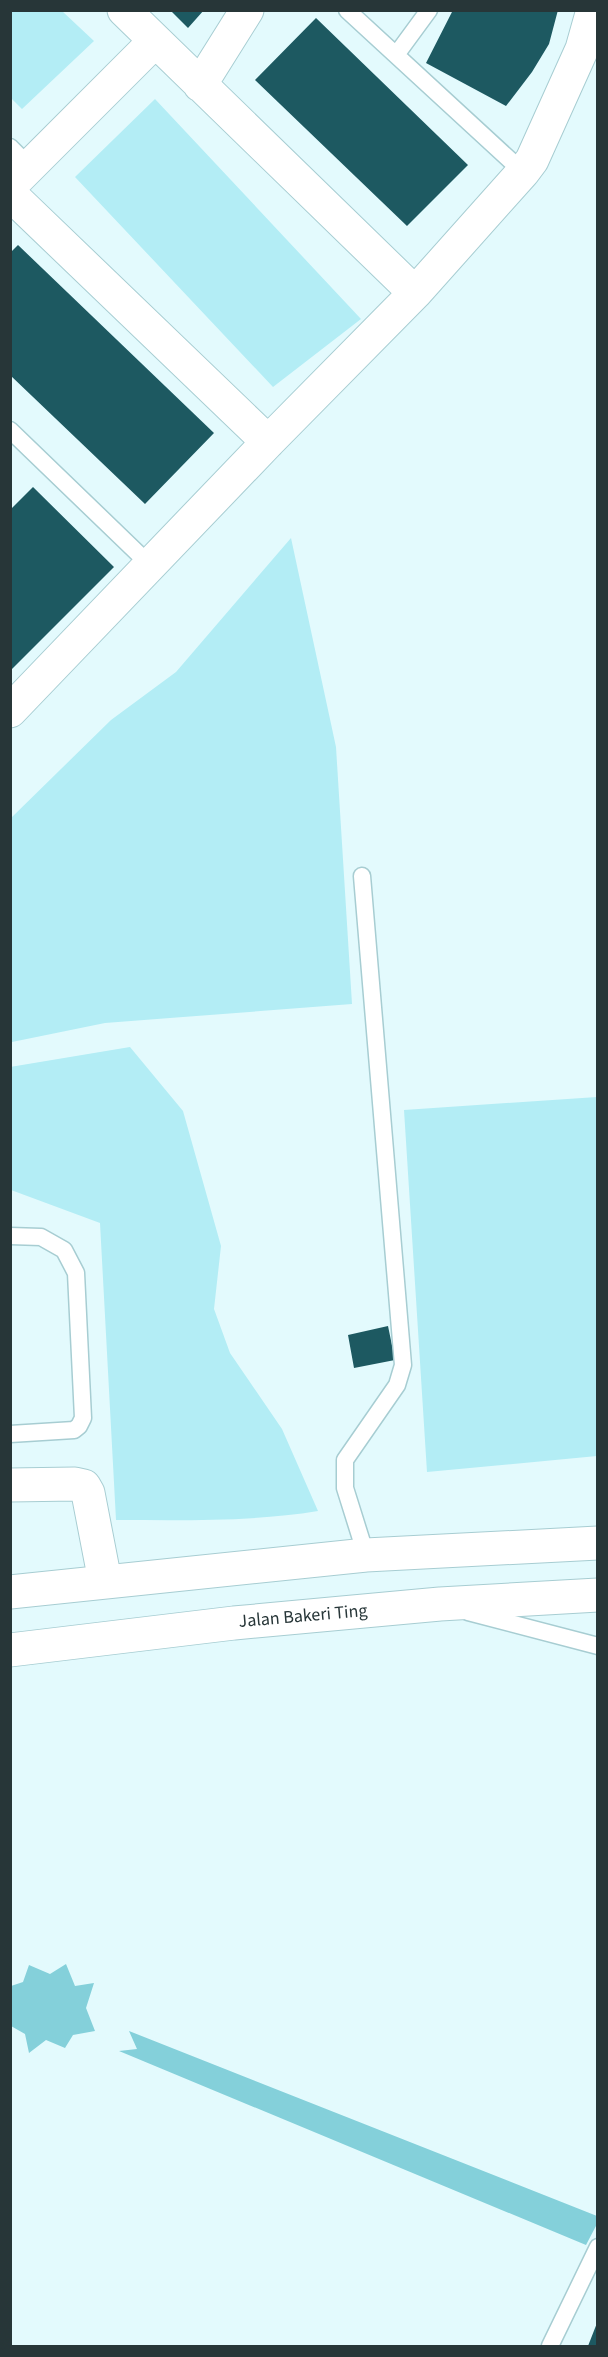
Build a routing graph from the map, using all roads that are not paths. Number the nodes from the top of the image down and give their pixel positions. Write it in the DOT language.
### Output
graph roads {
  1 [pos="124,10"];
  2 [pos="248,10"];
  3 [pos="347,10"];
  4 [pos="429,10"];
  5 [pos="593,10"];
  6 [pos="155,40"];
  7 [pos="396,55"];
  8 [pos="200,85"];
  9 [pos="17,167"];
  10 [pos="523,172"];
  11 [pos="10,194"];
  12 [pos="415,293"];
  13 [pos="10,430"];
  14 [pos="268,442"];
  15 [pos="150,565"];
  16 [pos="10,711"];
  17 [pos="362,876"];
  18 [pos="10,1236"];
  19 [pos="10,1434"];
  20 [pos="10,1485"];
  21 [pos="597,1543"];
  22 [pos="366,1555"];
  23 [pos="105,1581"];
  24 [pos="10,1592"];
  25 [pos="597,1595"];
  26 [pos="440,1604"];
  27 [pos="597,1646"];
  28 [pos="10,1650"];
  29 [pos="597,2247"];
  30 [pos="550,2346"];
  1 -- 6 [label="street"];
  2 -- 8 [label="street"];
  3 -- 7 [label="lane"];
  4 -- 7 [label="lane"];
  5 -- 10 [label="street"];
  6 -- 8 [label="street"];
  6 -- 9 [label="street"];
  7 -- 10 [label="lane"];
  8 -- 12 [label="street"];
  10 -- 12 [label="street"];
  11 -- 14 [label="street"];
  12 -- 14 [label="street"];
  13 -- 15 [label="lane"];
  14 -- 15 [label="street"];
  15 -- 16 [label="street"];
  17 -- 22 [label="lane"];
  18 -- 19 [label="lane"];
  20 -- 23 [label="street"];
  21 -- 22 [label="street"];
  22 -- 23 [label="street"];
  23 -- 24 [label="street"];
  25 -- 26 [label="street, Jalan Bakeri Ting"];
  26 -- 27 [label="lane"];
  26 -- 28 [label="street, Jalan Bakeri Ting"];
  29 -- 30 [label="lane"];
}
